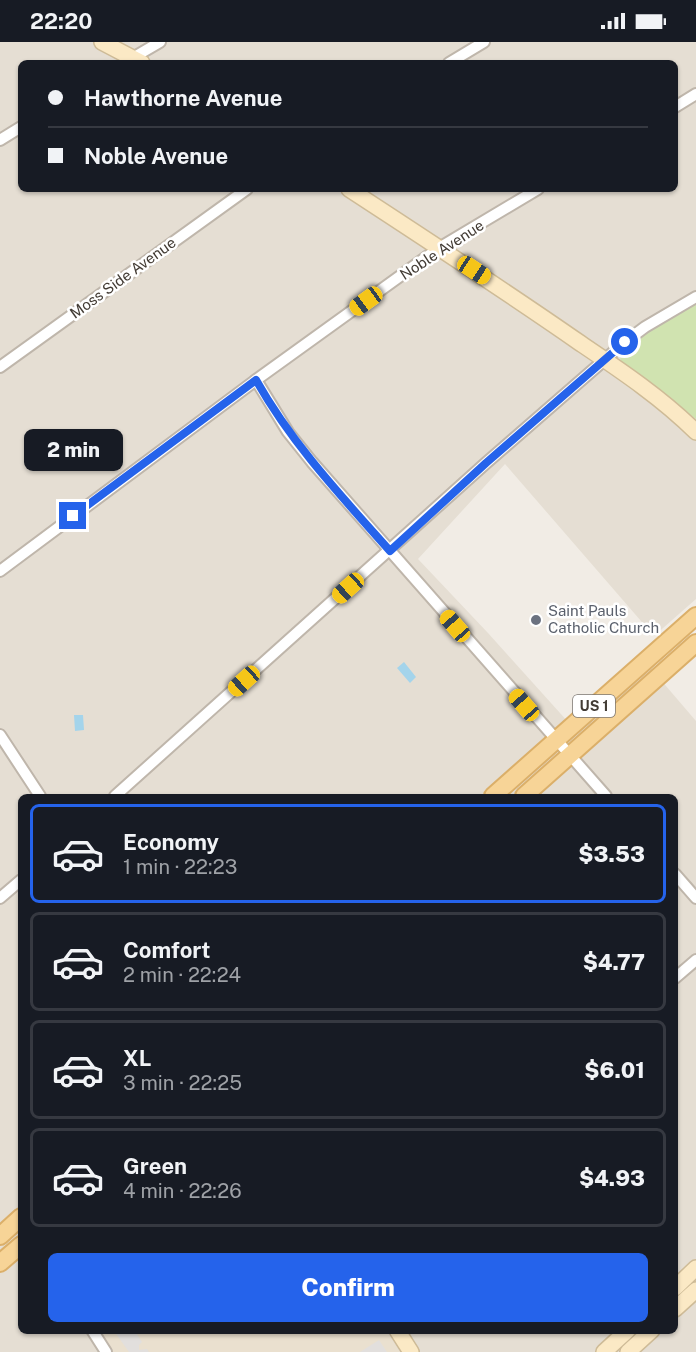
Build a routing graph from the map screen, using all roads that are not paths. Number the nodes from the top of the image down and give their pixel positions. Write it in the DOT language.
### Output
graph roads {
  1 [pos="102,42"];
  2 [pos="160,42"];
  3 [pos="484,42"];
  4 [pos="131,60"];
  5 [pos="134,60"];
  6 [pos="454,60"];
  7 [pos="696,94"];
  8 [pos="678,105"];
  9 [pos="18,129"];
  10 [pos="0,140"];
  11 [pos="243,192"];
  12 [pos="354,192"];
  13 [pos="533,192"];
  14 [pos="440,248"];
  15 [pos="696,297"];
  16 [pos="605,360"];
  17 [pos="0,367"];
  18 [pos="256,380"];
  19 [pos="696,432"];
  20 [pos="390,551"];
  21 [pos="0,571"];
  22 [pos="696,616"];
  23 [pos="696,643"];
  24 [pos="0,735"];
  25 [pos="556,741"];
  26 [pos="570,756"];
  27 [pos="39,794"];
  28 [pos="117,794"];
  29 [pos="495,794"];
  30 [pos="526,794"];
  31 [pos="604,794"];
  32 [pos="678,877"];
  33 [pos="18,883"];
  34 [pos="0,898"];
  35 [pos="696,898"];
  36 [pos="696,960"];
  37 [pos="678,975"];
  38 [pos="18,1220"];
  39 [pos="0,1236"];
  40 [pos="18,1248"];
  41 [pos="0,1263"];
  42 [pos="696,1268"];
  43 [pos="678,1285"];
  44 [pos="696,1290"];
  45 [pos="678,1306"];
  46 [pos="95,1334"];
  47 [pos="400,1334"];
  48 [pos="624,1334"];
  49 [pos="648,1334"];
  50 [pos="106,1352"];
  51 [pos="411,1352"];
  52 [pos="604,1352"];
  53 [pos="628,1352"];
  1 -- 4 [label="street"];
  2 -- 5 [label="street"];
  3 -- 6 [label="street"];
  7 -- 8 [label="street"];
  9 -- 10 [label="street"];
  11 -- 17 [label="street, Moss Side Avenue"];
  12 -- 14 [label="street"];
  13 -- 14 [label="street, Noble Avenue"];
  14 -- 16 [label="street"];
  14 -- 18 [label="street, Noble Avenue"];
  15 -- 16 [label="street"];
  16 -- 19 [label="street"];
  16 -- 20 [label="street"];
  18 -- 20 [label="street"];
  18 -- 21 [label="street, Noble Avenue"];
  20 -- 25 [label="street"];
  20 -- 28 [label="street"];
  22 -- 25 [label="main road, US 1"];
  23 -- 26 [label="main road, US 1"];
  24 -- 27 [label="street"];
  25 -- 26 [label="street"];
  25 -- 29 [label="main road, US 1"];
  26 -- 30 [label="main road, US 1"];
  26 -- 31 [label="street"];
  32 -- 35 [label="street"];
  33 -- 34 [label="street"];
  36 -- 37 [label="street"];
  38 -- 39 [label="main road"];
  40 -- 41 [label="main road"];
  42 -- 43 [label="street"];
  44 -- 45 [label="street"];
  46 -- 50 [label="street"];
  47 -- 51 [label="street"];
  48 -- 52 [label="street"];
  49 -- 53 [label="street"];
}
